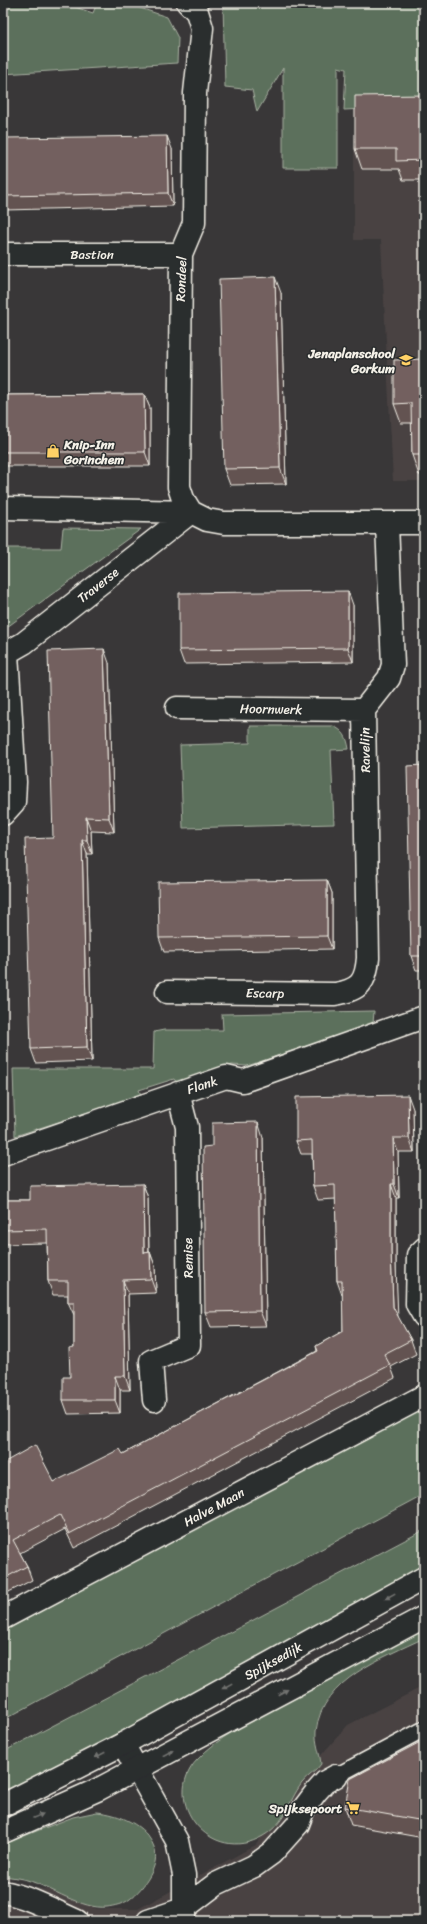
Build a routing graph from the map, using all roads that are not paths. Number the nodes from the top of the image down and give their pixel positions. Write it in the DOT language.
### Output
graph roads {
  1 [pos="188,3"];
  2 [pos="3,254"];
  3 [pos="181,254"];
  4 [pos="3,508"];
  5 [pos="191,512"];
  6 [pos="424,523"];
  7 [pos="388,524"];
  8 [pos="5,655"];
  9 [pos="177,708"];
  10 [pos="364,710"];
  11 [pos="3,814"];
  12 [pos="360,984"];
  13 [pos="167,992"];
  14 [pos="424,1017"];
  15 [pos="178,1093"];
  16 [pos="3,1154"];
  17 [pos="424,1248"];
  18 [pos="424,1316"];
  19 [pos="424,1396"];
  20 [pos="154,1400"];
  21 [pos="424,1578"];
  22 [pos="424,1617"];
  23 [pos="3,1618"];
  24 [pos="424,1728"];
  25 [pos="123,1744"];
  26 [pos="138,1769"];
  27 [pos="336,1776"];
  28 [pos="3,1805"];
  29 [pos="3,1832"];
  30 [pos="3,1892"];
  31 [pos="184,1915"];
  32 [pos="77,1921"];
  33 [pos="148,1921"];
  1 -- 3 [label="street, Rondeel"];
  2 -- 3 [label="street, Bastion"];
  3 -- 5 [label="street, Rondeel"];
  4 -- 5 [label="street"];
  5 -- 7 [label="street"];
  5 -- 8 [label="street, Traverse"];
  6 -- 7 [label="street"];
  7 -- 10 [label="street, Ravelijn"];
  8 -- 11 [label="street"];
  9 -- 10 [label="street, Hoornwerk"];
  10 -- 12 [label="street, Ravelijn"];
  12 -- 13 [label="street, Escarp"];
  14 -- 15 [label="street, Flank"];
  15 -- 16 [label="street, Flank"];
  15 -- 20 [label="street, Remise"];
  17 -- 18 [label="street"];
  19 -- 23 [label="street, Halve Maan"];
  21 -- 25 [label="street, Spijksedijk, one-way"];
  26 -- 22 [label="street, one-way"];
  24 -- 27 [label="lane"];
  25 -- 26 [label="street"];
  25 -- 28 [label="street, Spijksedijk, one-way"];
  29 -- 26 [label="street, one-way"];
  26 -- 31 [label="street"];
  27 -- 31 [label="street"];
  30 -- 32 [label="street"];
  31 -- 33 [label="street"];
}
